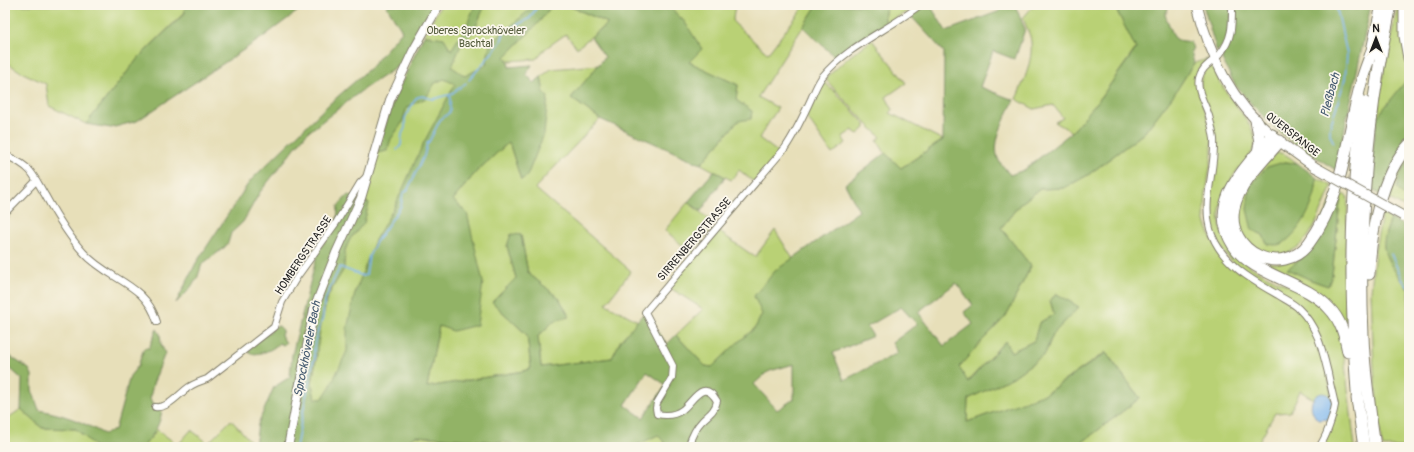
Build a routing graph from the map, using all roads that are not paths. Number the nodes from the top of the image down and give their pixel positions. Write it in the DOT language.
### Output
graph roads {
  1 [pos="438,5"];
  2 [pos="920,5"];
  3 [pos="1197,5"];
  4 [pos="1232,5"];
  5 [pos="1382,5"];
  6 [pos="1391,5"];
  7 [pos="1405,5"];
  8 [pos="1373,48"];
  9 [pos="1215,58"];
  10 [pos="1409,58"];
  11 [pos="1256,120"];
  12 [pos="1276,138"];
  13 [pos="1409,145"];
  14 [pos="1258,153"];
  15 [pos="5,155"];
  16 [pos="368,175"];
  17 [pos="36,181"];
  18 [pos="5,213"];
  19 [pos="1406,218"];
  20 [pos="157,322"];
  21 [pos="1366,378"];
  22 [pos="1358,404"];
  23 [pos="155,407"];
  24 [pos="288,447"];
  25 [pos="688,447"];
  26 [pos="1319,447"];
  27 [pos="1364,447"];
  28 [pos="1374,447"];
  1 -- 16 [label="main road"];
  2 -- 25 [label="street, SIRRENBERGSTRASSE"];
  3 -- 9 [label="main road, QUERSPANGE"];
  4 -- 9 [label="street"];
  5 -- 8 [label="highway"];
  6 -- 21 [label="highway"];
  7 -- 10 [label="highway"];
  8 -- 12 [label="highway"];
  8 -- 22 [label="highway"];
  9 -- 11 [label="main road, QUERSPANGE"];
  9 -- 26 [label="street"];
  11 -- 12 [label="main road, QUERSPANGE"];
  11 -- 14 [label="highway"];
  12 -- 14 [label="highway"];
  12 -- 19 [label="main road, QUERSPANGE, bridge"];
  13 -- 21 [label="highway"];
  14 -- 22 [label="highway"];
  15 -- 17 [label="street"];
  16 -- 23 [label="street, HOMBERGSTRASSE"];
  16 -- 24 [label="main road"];
  17 -- 18 [label="street"];
  17 -- 20 [label="street"];
  21 -- 28 [label="highway"];
  22 -- 27 [label="highway"];
}
